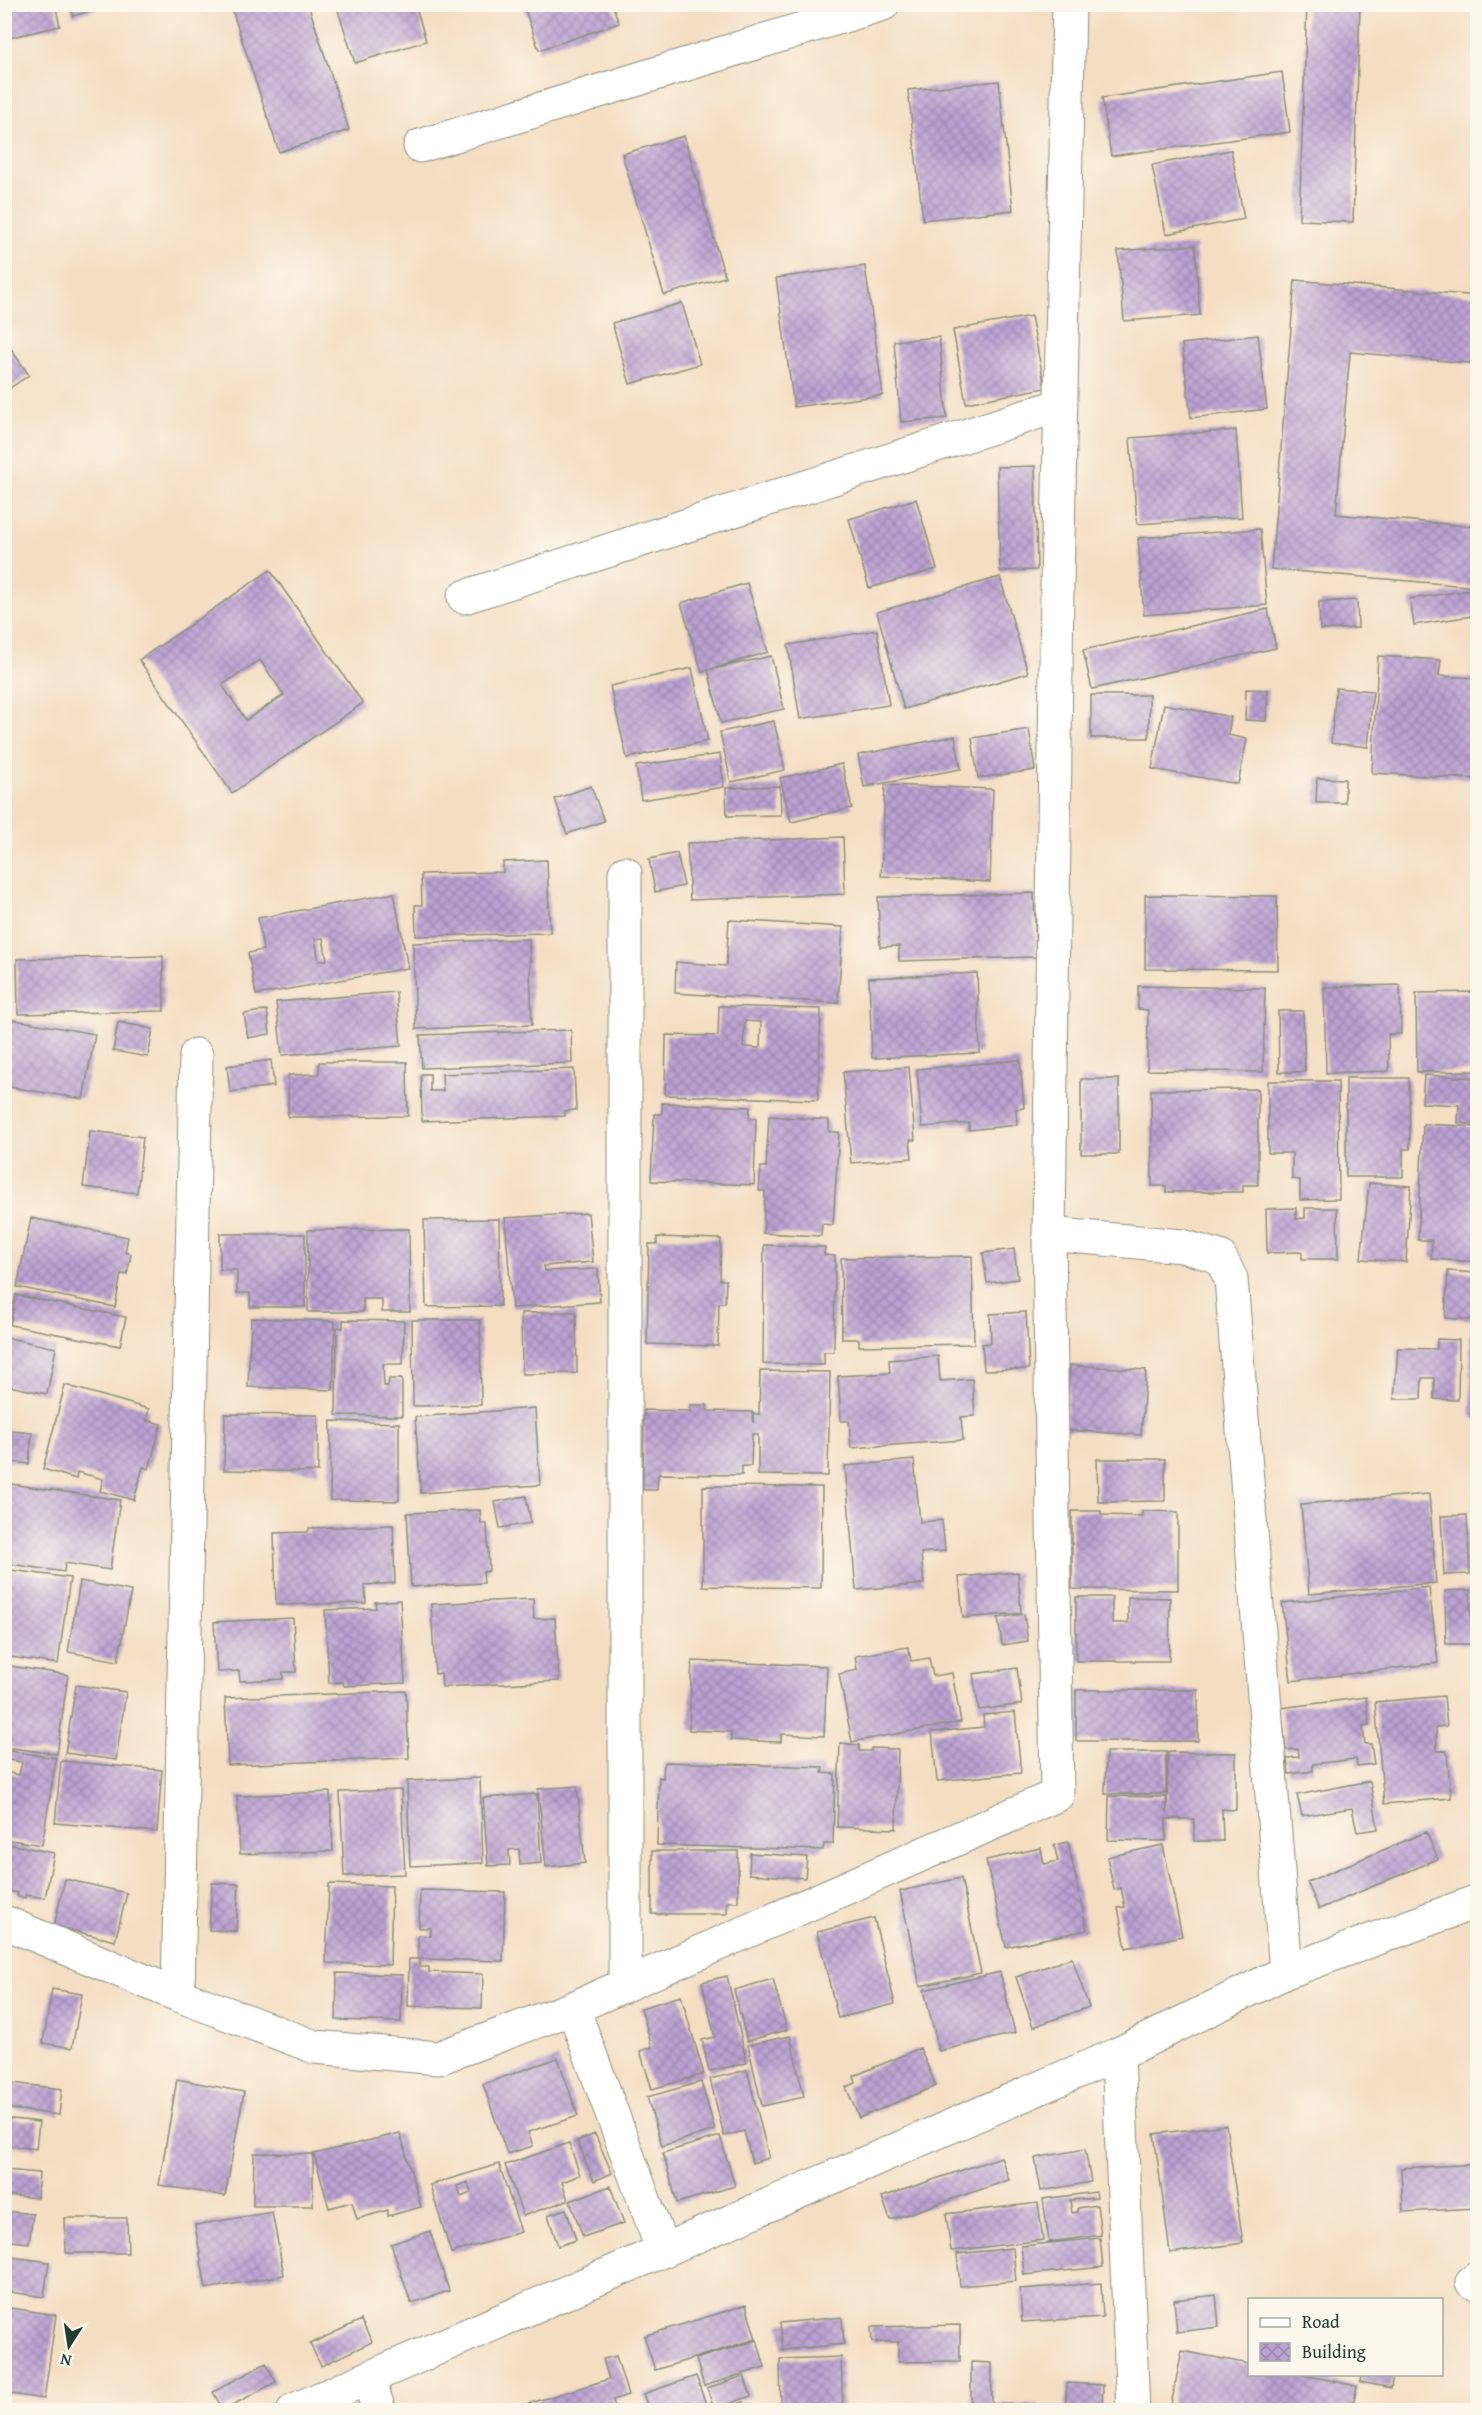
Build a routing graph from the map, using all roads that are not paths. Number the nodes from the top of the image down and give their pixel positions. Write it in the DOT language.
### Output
graph roads {
  1 [pos="883,4"];
  2 [pos="1069,4"];
  3 [pos="420,146"];
  4 [pos="1061,405"];
  5 [pos="464,597"];
  6 [pos="625,873"];
  7 [pos="196,1055"];
  8 [pos="1049,1234"];
  9 [pos="1478,1901"];
  10 [pos="4,1922"];
  11 [pos="1286,1972"];
  12 [pos="625,1983"];
  13 [pos="178,1995"];
  14 [pos="573,2007"];
  15 [pos="1118,2054"];
  16 [pos="663,2251"];
  17 [pos="368,2378"];
  18 [pos="294,2410"];
  19 [pos="379,2410"];
  20 [pos="1133,2410"];
  1 -- 3 [label="street"];
  2 -- 4 [label="street"];
  4 -- 5 [label="street"];
  4 -- 8 [label="street"];
  6 -- 12 [label="street"];
  7 -- 13 [label="street"];
  8 -- 11 [label="street"];
  8 -- 12 [label="street"];
  9 -- 11 [label="street"];
  10 -- 13 [label="street"];
  11 -- 15 [label="street"];
  12 -- 14 [label="street"];
  13 -- 14 [label="street"];
  14 -- 16 [label="street"];
  15 -- 16 [label="street"];
  15 -- 20 [label="street"];
  16 -- 17 [label="street"];
  17 -- 18 [label="street"];
  17 -- 19 [label="street"];
}
